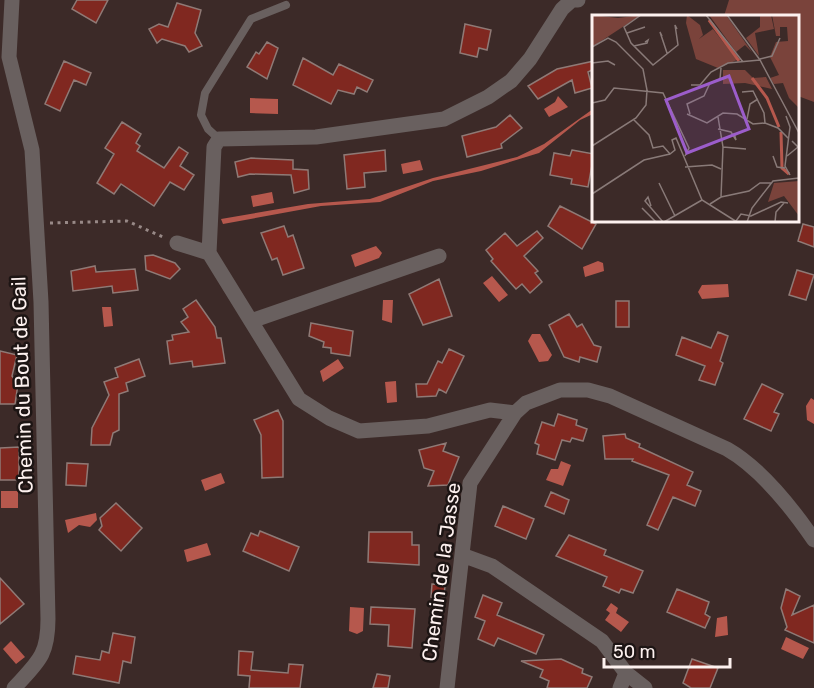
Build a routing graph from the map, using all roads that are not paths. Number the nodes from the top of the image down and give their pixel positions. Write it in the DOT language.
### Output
graph roads {
  1 [pos="12,0"];
  2 [pos="578,0"];
  3 [pos="286,5"];
  4 [pos="219,138"];
  5 [pos="177,243"];
  6 [pos="209,253"];
  7 [pos="439,256"];
  8 [pos="251,321"];
  9 [pos="515,413"];
  10 [pos="814,540"];
  11 [pos="462,555"];
  12 [pos="626,673"];
  13 [pos="14,688"];
  14 [pos="447,688"];
  15 [pos="620,688"];
  16 [pos="645,688"];
  1 -- 13 [label="street, Chemin du Bout de Gail"];
  2 -- 4 [label="street"];
  3 -- 4 [label="lane"];
  4 -- 6 [label="street"];
  5 -- 6 [label="street"];
  6 -- 8 [label="street"];
  7 -- 8 [label="street"];
  8 -- 9 [label="street"];
  9 -- 10 [label="street"];
  9 -- 11 [label="street, Chemin de la Jasse"];
  11 -- 12 [label="street"];
  11 -- 14 [label="street, Chemin de la Jasse"];
  12 -- 15 [label="street"];
  12 -- 16 [label="street"];
}
